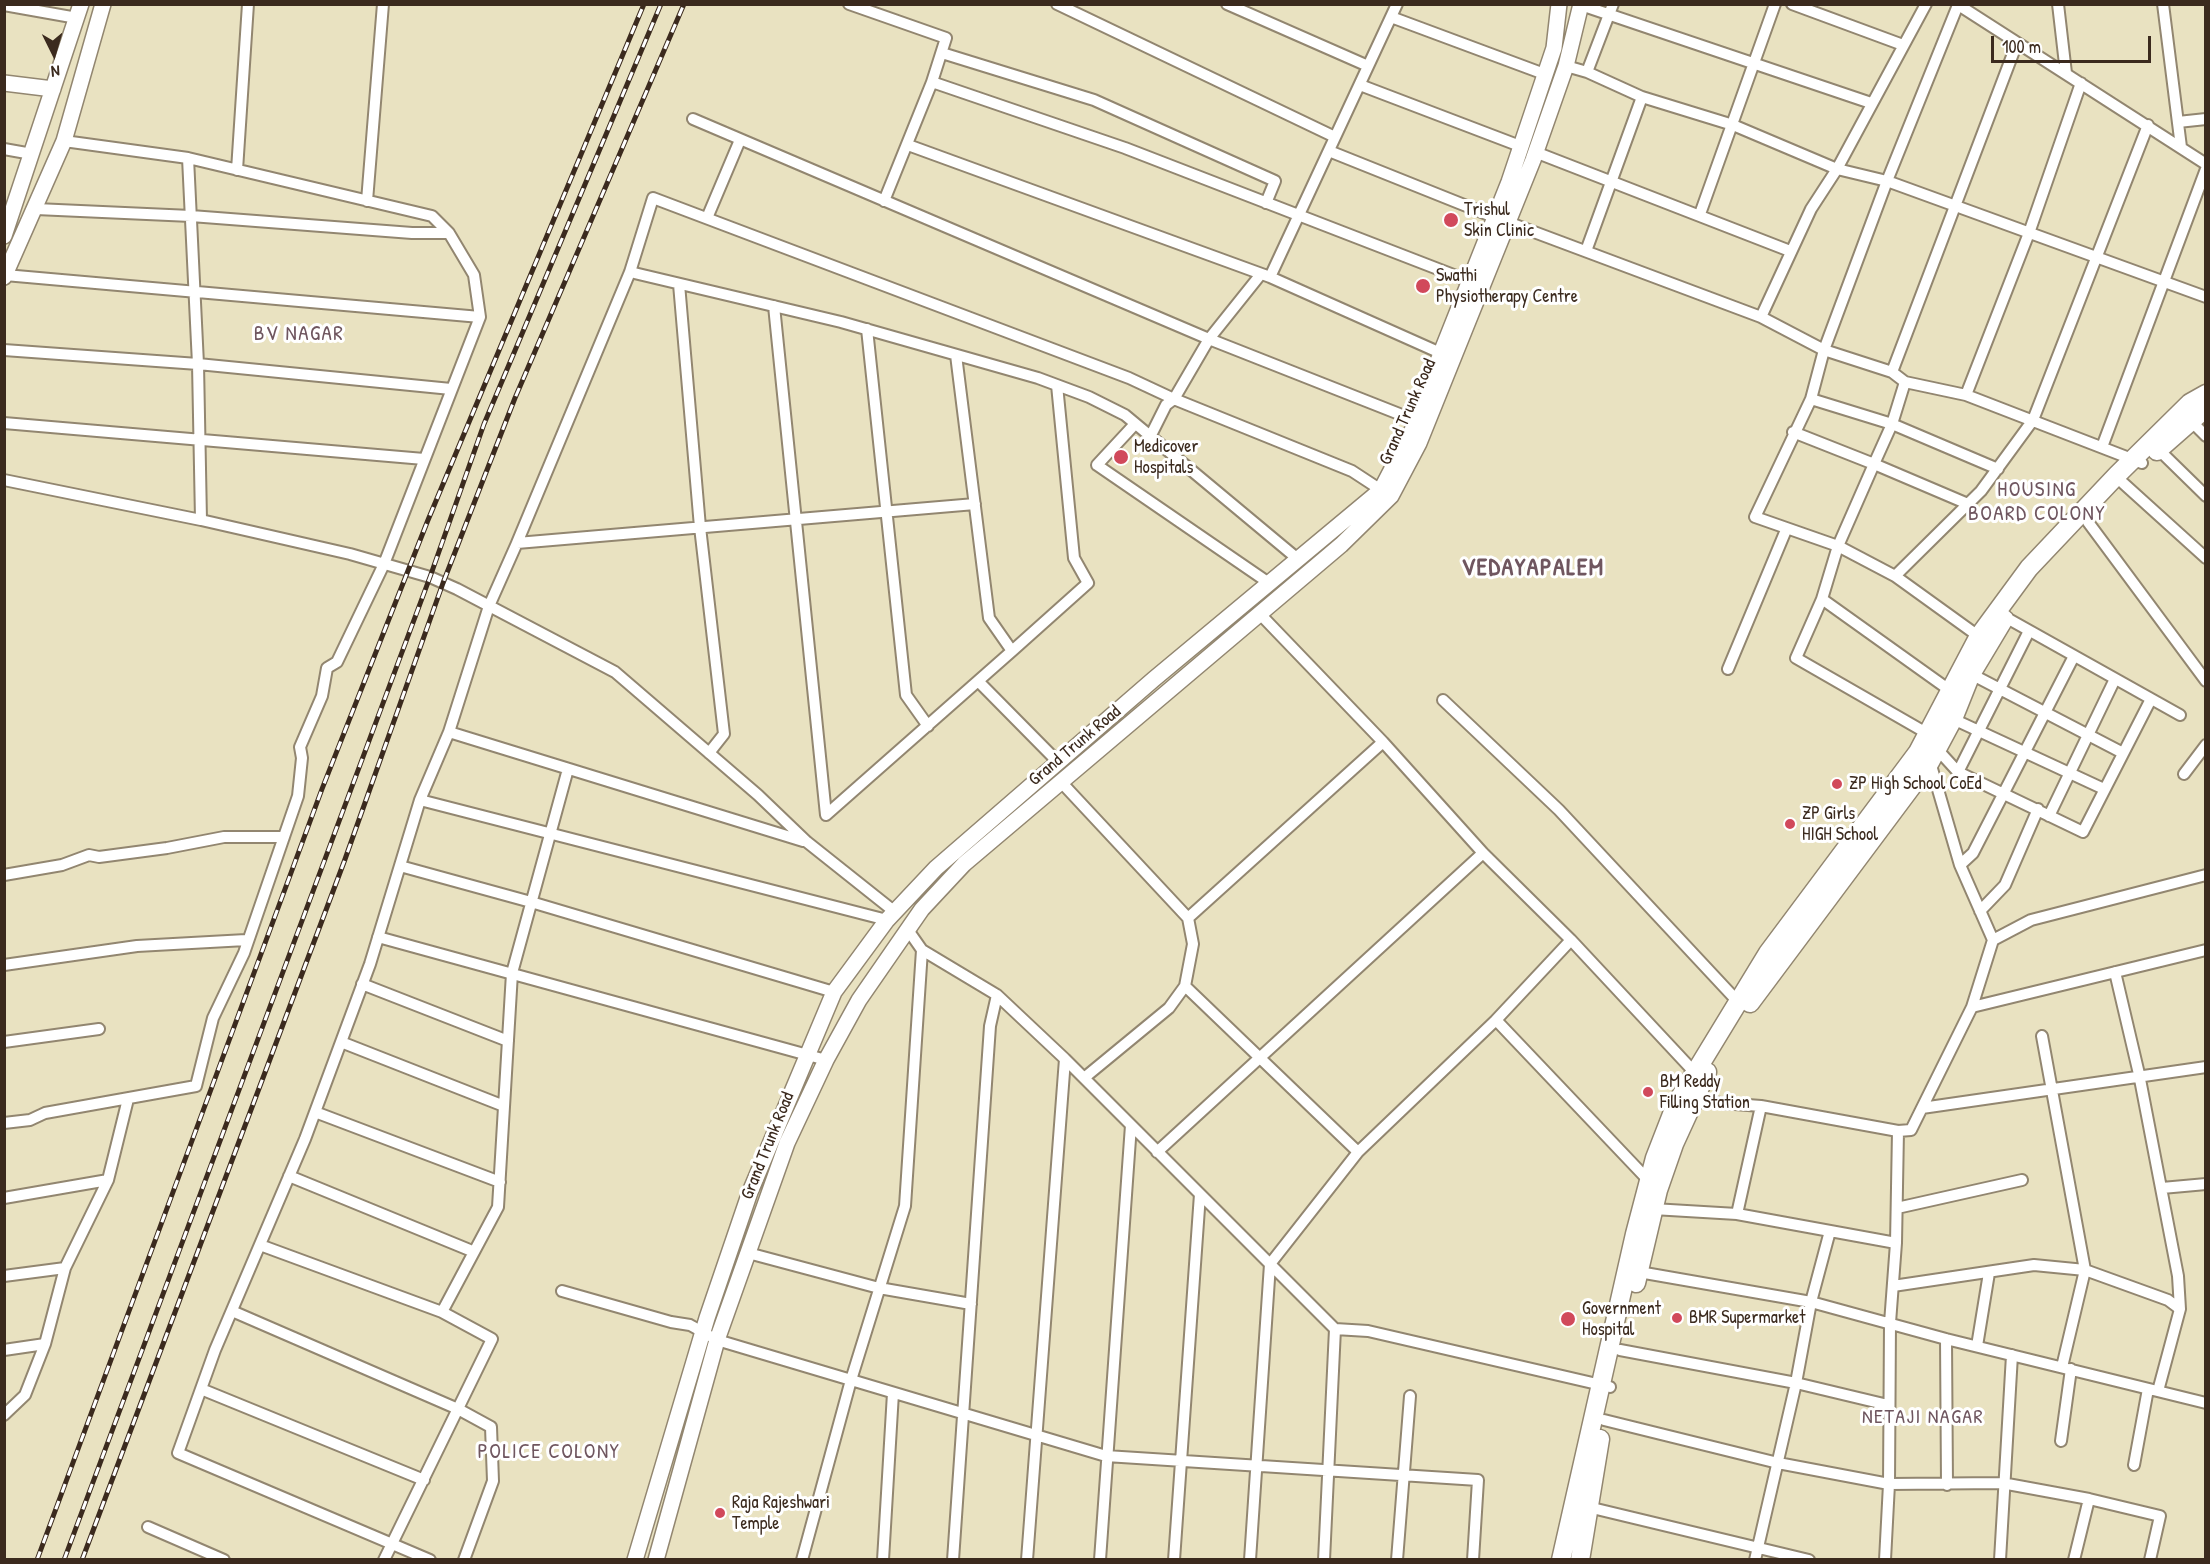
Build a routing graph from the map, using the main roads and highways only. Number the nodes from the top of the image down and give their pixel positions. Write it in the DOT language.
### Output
graph roads {
  1 [pos="103,4"];
  2 [pos="1559,4"];
  3 [pos="1581,5"];
  4 [pos="79,11"];
  5 [pos="4,83"];
  6 [pos="53,89"];
  7 [pos="9,209"];
  8 [pos="1501,219"];
  9 [pos="4,236"];
  10 [pos="5,276"];
  11 [pos="1448,356"];
  12 [pos="2205,394"];
  13 [pos="2205,408"];
  14 [pos="2137,461"];
  15 [pos="1984,640"];
  16 [pos="1955,694"];
  17 [pos="1934,746"];
  18 [pos="1062,758"];
  19 [pos="1080,768"];
  20 [pos="1038,779"];
  21 [pos="1056,788"];
  22 [pos="908,898"];
  23 [pos="922,909"];
  24 [pos="865,950"];
  25 [pos="883,962"];
  26 [pos="1742,1006"];
  27 [pos="1699,1077"];
  28 [pos="1654,1185"];
  29 [pos="1605,1386"];
  30 [pos="635,1560"];
  31 [pos="656,1560"];
  32 [pos="1561,1560"];
  33 [pos="1580,1560"];
  1 -- 10 [label="main road"];
  2 -- 8 [label="main road"];
  3 -- 8 [label="main road, Grand Trunk Road"];
  4 -- 6 [label="main road"];
  5 -- 6 [label="main road"];
  6 -- 7 [label="main road"];
  7 -- 9 [label="main road"];
  8 -- 11 [label="main road, Grand Trunk Road"];
  8 -- 11 [label="main road"];
  11 -- 18 [label="main road"];
  11 -- 19 [label="main road, Grand Trunk Road"];
  12 -- 14 [label="main road"];
  13 -- 14 [label="main road"];
  14 -- 15 [label="main road"];
  14 -- 15 [label="main road"];
  15 -- 16 [label="main road"];
  15 -- 16 [label="main road"];
  16 -- 17 [label="main road"];
  16 -- 17 [label="main road"];
  17 -- 26 [label="main road"];
  17 -- 26 [label="main road"];
  18 -- 19 [label="main road"];
  18 -- 20 [label="main road"];
  19 -- 21 [label="main road, Grand Trunk Road"];
  20 -- 21 [label="main road"];
  20 -- 22 [label="main road"];
  21 -- 23 [label="main road, Grand Trunk Road"];
  22 -- 23 [label="main road"];
  22 -- 24 [label="main road"];
  23 -- 25 [label="main road, Grand Trunk Road"];
  24 -- 25 [label="main road"];
  24 -- 30 [label="main road"];
  25 -- 31 [label="main road, Grand Trunk Road"];
  26 -- 27 [label="main road"];
  27 -- 28 [label="main road"];
  27 -- 28 [label="main road"];
  28 -- 29 [label="main road"];
  28 -- 29 [label="main road"];
  29 -- 32 [label="main road"];
  29 -- 33 [label="main road"];
}
